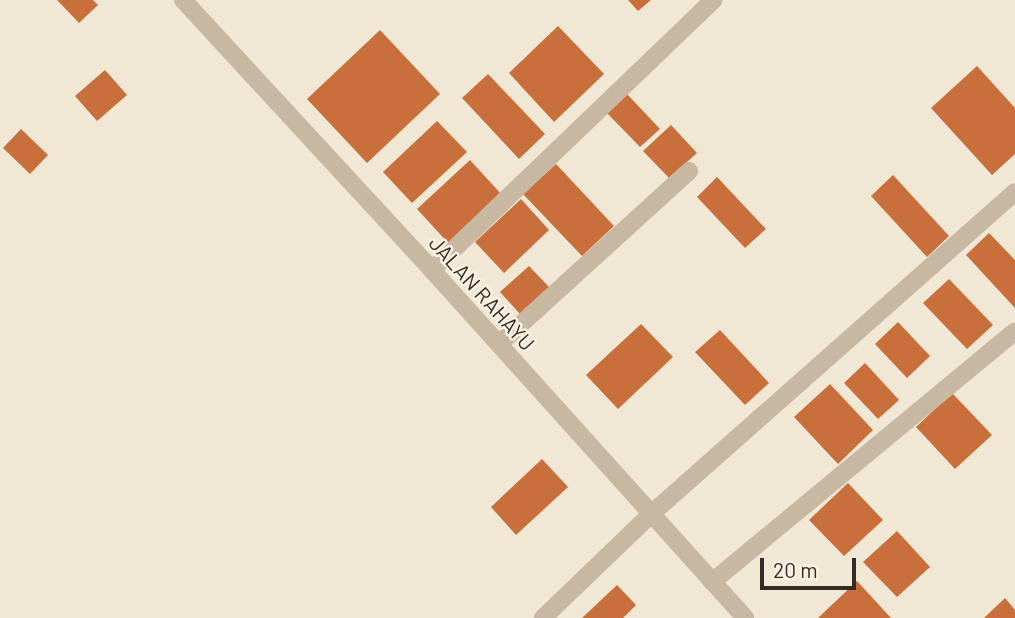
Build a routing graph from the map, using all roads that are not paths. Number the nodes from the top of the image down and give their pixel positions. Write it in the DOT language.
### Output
graph roads {
  1 [pos="183,0"];
  2 [pos="714,0"];
  3 [pos="689,171"];
  4 [pos="1015,192"];
  5 [pos="432,270"];
  6 [pos="1015,331"];
  7 [pos="499,344"];
  8 [pos="650,515"];
  9 [pos="712,582"];
  10 [pos="543,618"];
  11 [pos="745,618"];
  1 -- 5 [label="street, JALAN RAHAYU"];
  2 -- 5 [label="street"];
  3 -- 7 [label="street"];
  4 -- 8 [label="street"];
  5 -- 7 [label="street, JALAN RAHAYU"];
  6 -- 9 [label="street"];
  7 -- 8 [label="street, JALAN RAHAYU"];
  8 -- 9 [label="street, JALAN RAHAYU"];
  8 -- 10 [label="street"];
  9 -- 11 [label="street, JALAN RAHAYU"];
}
